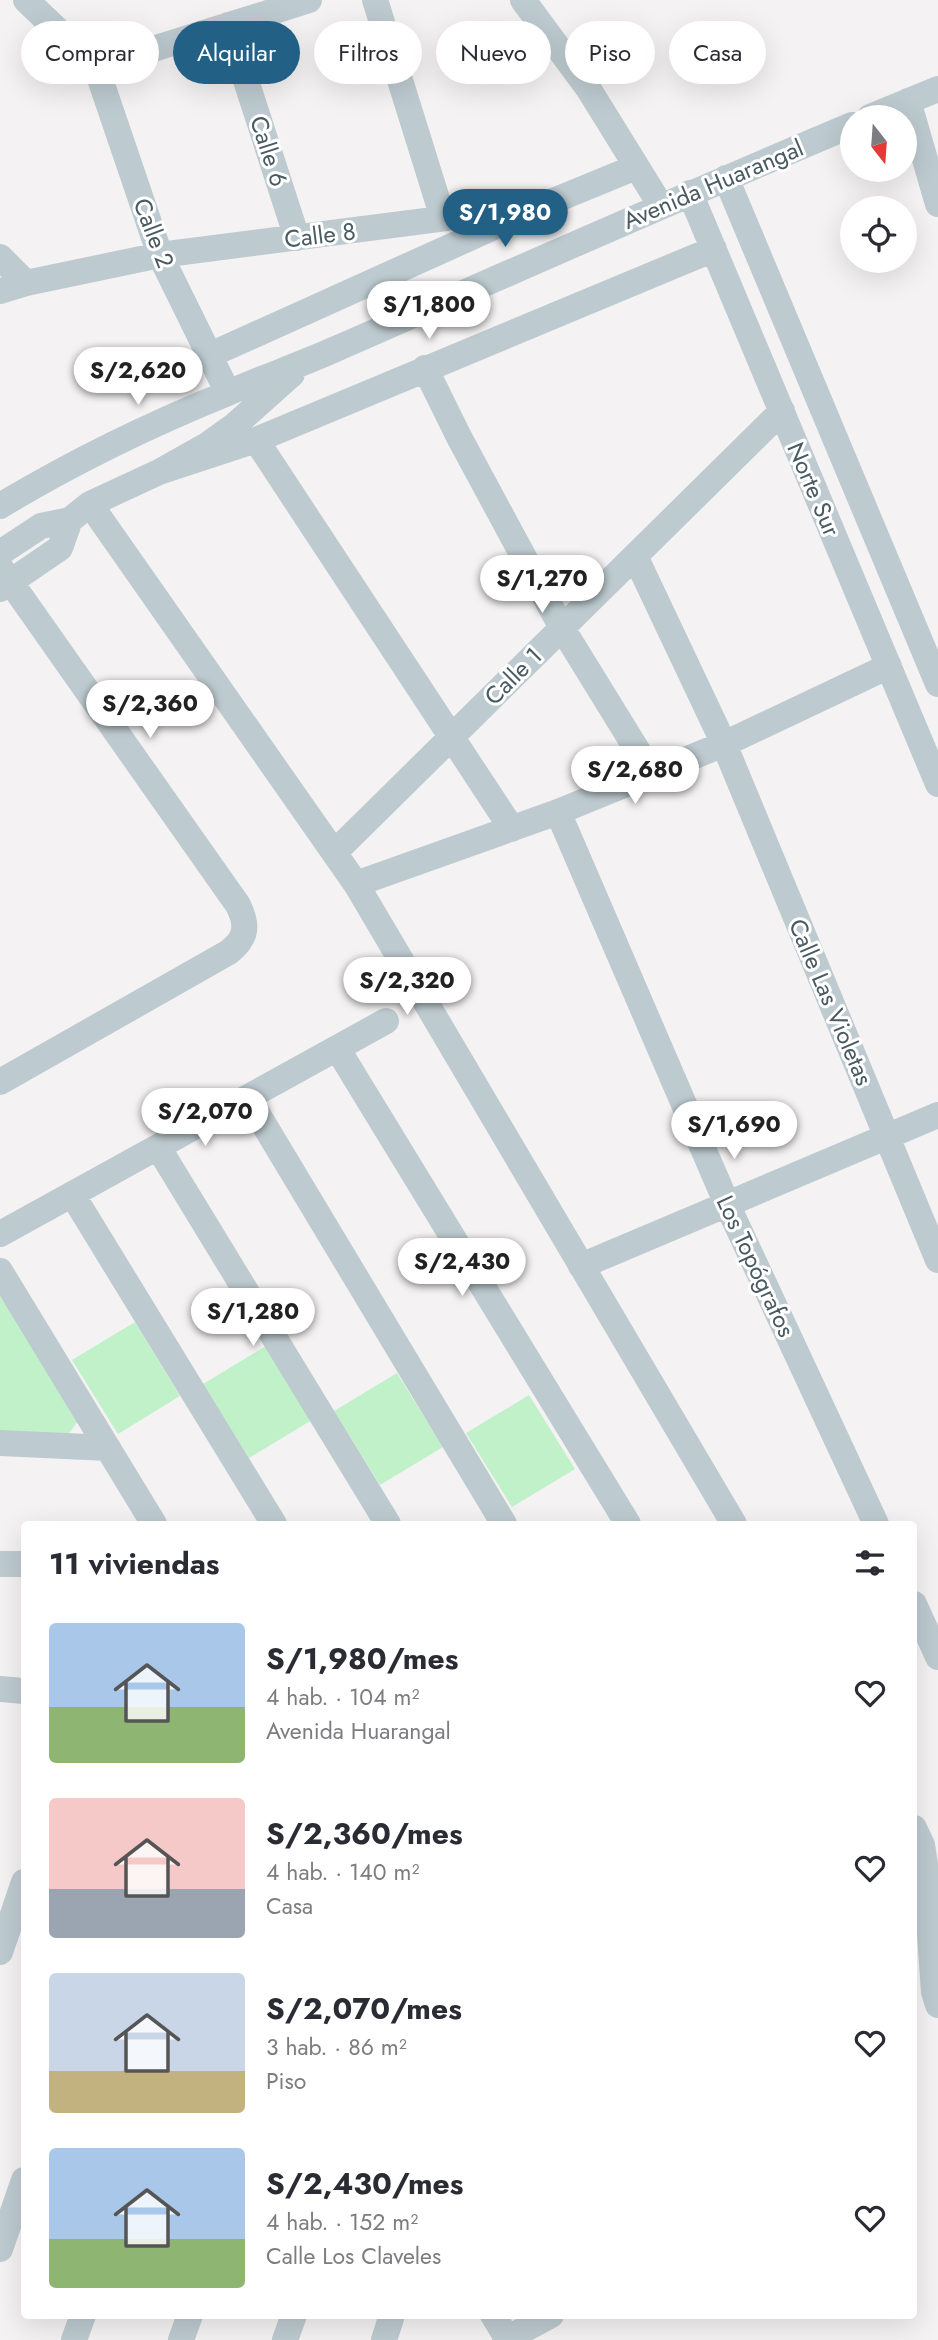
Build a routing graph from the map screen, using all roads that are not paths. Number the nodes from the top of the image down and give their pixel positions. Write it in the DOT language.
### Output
graph roads {
  1 [pos="26,0"];
  2 [pos="375,0"];
  3 [pos="523,0"];
  4 [pos="295,2"];
  5 [pos="48,21"];
  6 [pos="242,21"];
  7 [pos="102,84"];
  8 [pos="247,84"];
  9 [pos="938,89"];
  10 [pos="908,101"];
  11 [pos="898,105"];
  12 [pos="840,130"];
  13 [pos="636,167"];
  14 [pos="726,178"];
  15 [pos="690,193"];
  16 [pos="938,204"];
  17 [pos="541,206"];
  18 [pos="660,206"];
  19 [pos="443,218"];
  20 [pos="298,238"];
  21 [pos="714,249"];
  22 [pos="160,255"];
  23 [pos="0,257"];
  24 [pos="26,283"];
  25 [pos="0,291"];
  26 [pos="209,355"];
  27 [pos="304,363"];
  28 [pos="425,368"];
  29 [pos="228,393"];
  30 [pos="782,411"];
  31 [pos="256,440"];
  32 [pos="159,472"];
  33 [pos="0,506"];
  34 [pos="80,512"];
  35 [pos="0,553"];
  36 [pos="635,556"];
  37 [pos="3,579"];
  38 [pos="562,628"];
  39 [pos="889,666"];
  40 [pos="938,684"];
  41 [pos="450,738"];
  42 [pos="724,744"];
  43 [pos="652,774"];
  44 [pos="938,784"];
  45 [pos="558,813"];
  46 [pos="512,829"];
  47 [pos="335,852"];
  48 [pos="356,884"];
  49 [pos="386,1021"];
  50 [pos="337,1048"];
  51 [pos="0,1082"];
  52 [pos="248,1098"];
  53 [pos="938,1115"];
  54 [pos="887,1136"];
  55 [pos="158,1147"];
  56 [pos="72,1194"];
  57 [pos="727,1204"];
  58 [pos="0,1234"];
  59 [pos="938,1260"];
  60 [pos="581,1266"];
  61 [pos="0,1271"];
  62 [pos="0,1443"];
  63 [pos="108,1448"];
  64 [pos="153,1521"];
  65 [pos="272,1521"];
  66 [pos="386,1521"];
  67 [pos="502,1521"];
  68 [pos="626,1521"];
  69 [pos="732,1521"];
  70 [pos="875,1521"];
  71 [pos="0,1564"];
  72 [pos="21,1564"];
  73 [pos="917,1611"];
  74 [pos="938,1657"];
  75 [pos="0,1689"];
  76 [pos="21,1690"];
  77 [pos="917,1834"];
  78 [pos="21,1891"];
  79 [pos="0,1952"];
  80 [pos="938,2004"];
  81 [pos="21,2189"];
  82 [pos="0,2249"];
  83 [pos="82,2319"];
  84 [pos="189,2319"];
  85 [pos="293,2319"];
  86 [pos="392,2319"];
  87 [pos="539,2319"];
  88 [pos="502,2331"];
  89 [pos="74,2340"];
  90 [pos="181,2340"];
  91 [pos="285,2340"];
  92 [pos="384,2340"];
  1 -- 5 [label="street"];
  2 -- 19 [label="street"];
  3 -- 13 [label="street"];
  4 -- 6 [label="street"];
  7 -- 22 [label="street, Calle 2"];
  8 -- 20 [label="street, Calle 6"];
  9 -- 10 [label="street"];
  10 -- 11 [label="street"];
  10 -- 16 [label="street"];
  12 -- 14 [label="street, Avenida Huarangal"];
  13 -- 17 [label="street, Calle 8"];
  13 -- 18 [label="street"];
  14 -- 15 [label="street, Avenida Huarangal"];
  14 -- 40 [label="street, Norte Sur"];
  15 -- 18 [label="street, Avenida Huarangal"];
  15 -- 21 [label="street, Norte Sur"];
  17 -- 19 [label="street, Calle 8"];
  17 -- 26 [label="street"];
  18 -- 27 [label="street, Avenida Huarangal"];
  19 -- 20 [label="street, Calle 8"];
  20 -- 22 [label="street, Calle 8"];
  21 -- 28 [label="street"];
  21 -- 30 [label="street, Norte Sur"];
  22 -- 24 [label="street, Calle 8"];
  22 -- 26 [label="street, Calle 2"];
  23 -- 24 [label="street"];
  24 -- 25 [label="street, Calle 8"];
  26 -- 29 [label="street, Calle 2"];
  27 -- 29 [label="street, Avenida Huarangal"];
  27 -- 32 [label="street, Avenida Huarangal"];
  28 -- 31 [label="street"];
  28 -- 38 [label="street"];
  29 -- 33 [label="street, Avenida Huarangal"];
  30 -- 36 [label="street, Calle 1"];
  30 -- 39 [label="street, Norte Sur"];
  31 -- 32 [label="street"];
  31 -- 41 [label="street"];
  32 -- 34 [label="street, Avenida Huarangal"];
  34 -- 35 [label="street, Avenida Huarangal"];
  34 -- 37 [label="street"];
  34 -- 47 [label="street"];
  36 -- 38 [label="street, Calle 1"];
  36 -- 42 [label="street, Calle Las Violetas"];
  37 -- 51 [label="street"];
  38 -- 41 [label="street, Calle 1"];
  38 -- 43 [label="street"];
  39 -- 42 [label="street"];
  39 -- 44 [label="street, Norte Sur"];
  41 -- 46 [label="street"];
  41 -- 47 [label="street, Calle 1"];
  42 -- 43 [label="street"];
  42 -- 54 [label="street, Calle Las Violetas"];
  43 -- 45 [label="street"];
  45 -- 46 [label="street"];
  45 -- 57 [label="street, Los Topógrafos"];
  46 -- 48 [label="street"];
  47 -- 48 [label="street"];
  48 -- 60 [label="street"];
  49 -- 50 [label="street"];
  50 -- 52 [label="street"];
  50 -- 68 [label="street"];
  52 -- 55 [label="street"];
  52 -- 67 [label="street"];
  53 -- 54 [label="street"];
  54 -- 57 [label="street"];
  54 -- 59 [label="street, Calle Las Violetas"];
  55 -- 56 [label="street"];
  55 -- 66 [label="street"];
  56 -- 58 [label="street"];
  56 -- 65 [label="street"];
  57 -- 60 [label="street"];
  57 -- 70 [label="street, Los Topógrafos"];
  60 -- 69 [label="street"];
  61 -- 63 [label="street"];
  62 -- 63 [label="street"];
  63 -- 64 [label="street"];
  71 -- 72 [label="street"];
  73 -- 74 [label="street"];
  75 -- 76 [label="street"];
  77 -- 80 [label="street"];
  78 -- 79 [label="street"];
  81 -- 82 [label="street"];
  83 -- 89 [label="street"];
  84 -- 90 [label="street"];
  85 -- 91 [label="street"];
  86 -- 92 [label="street"];
  87 -- 88 [label="street"];
}
